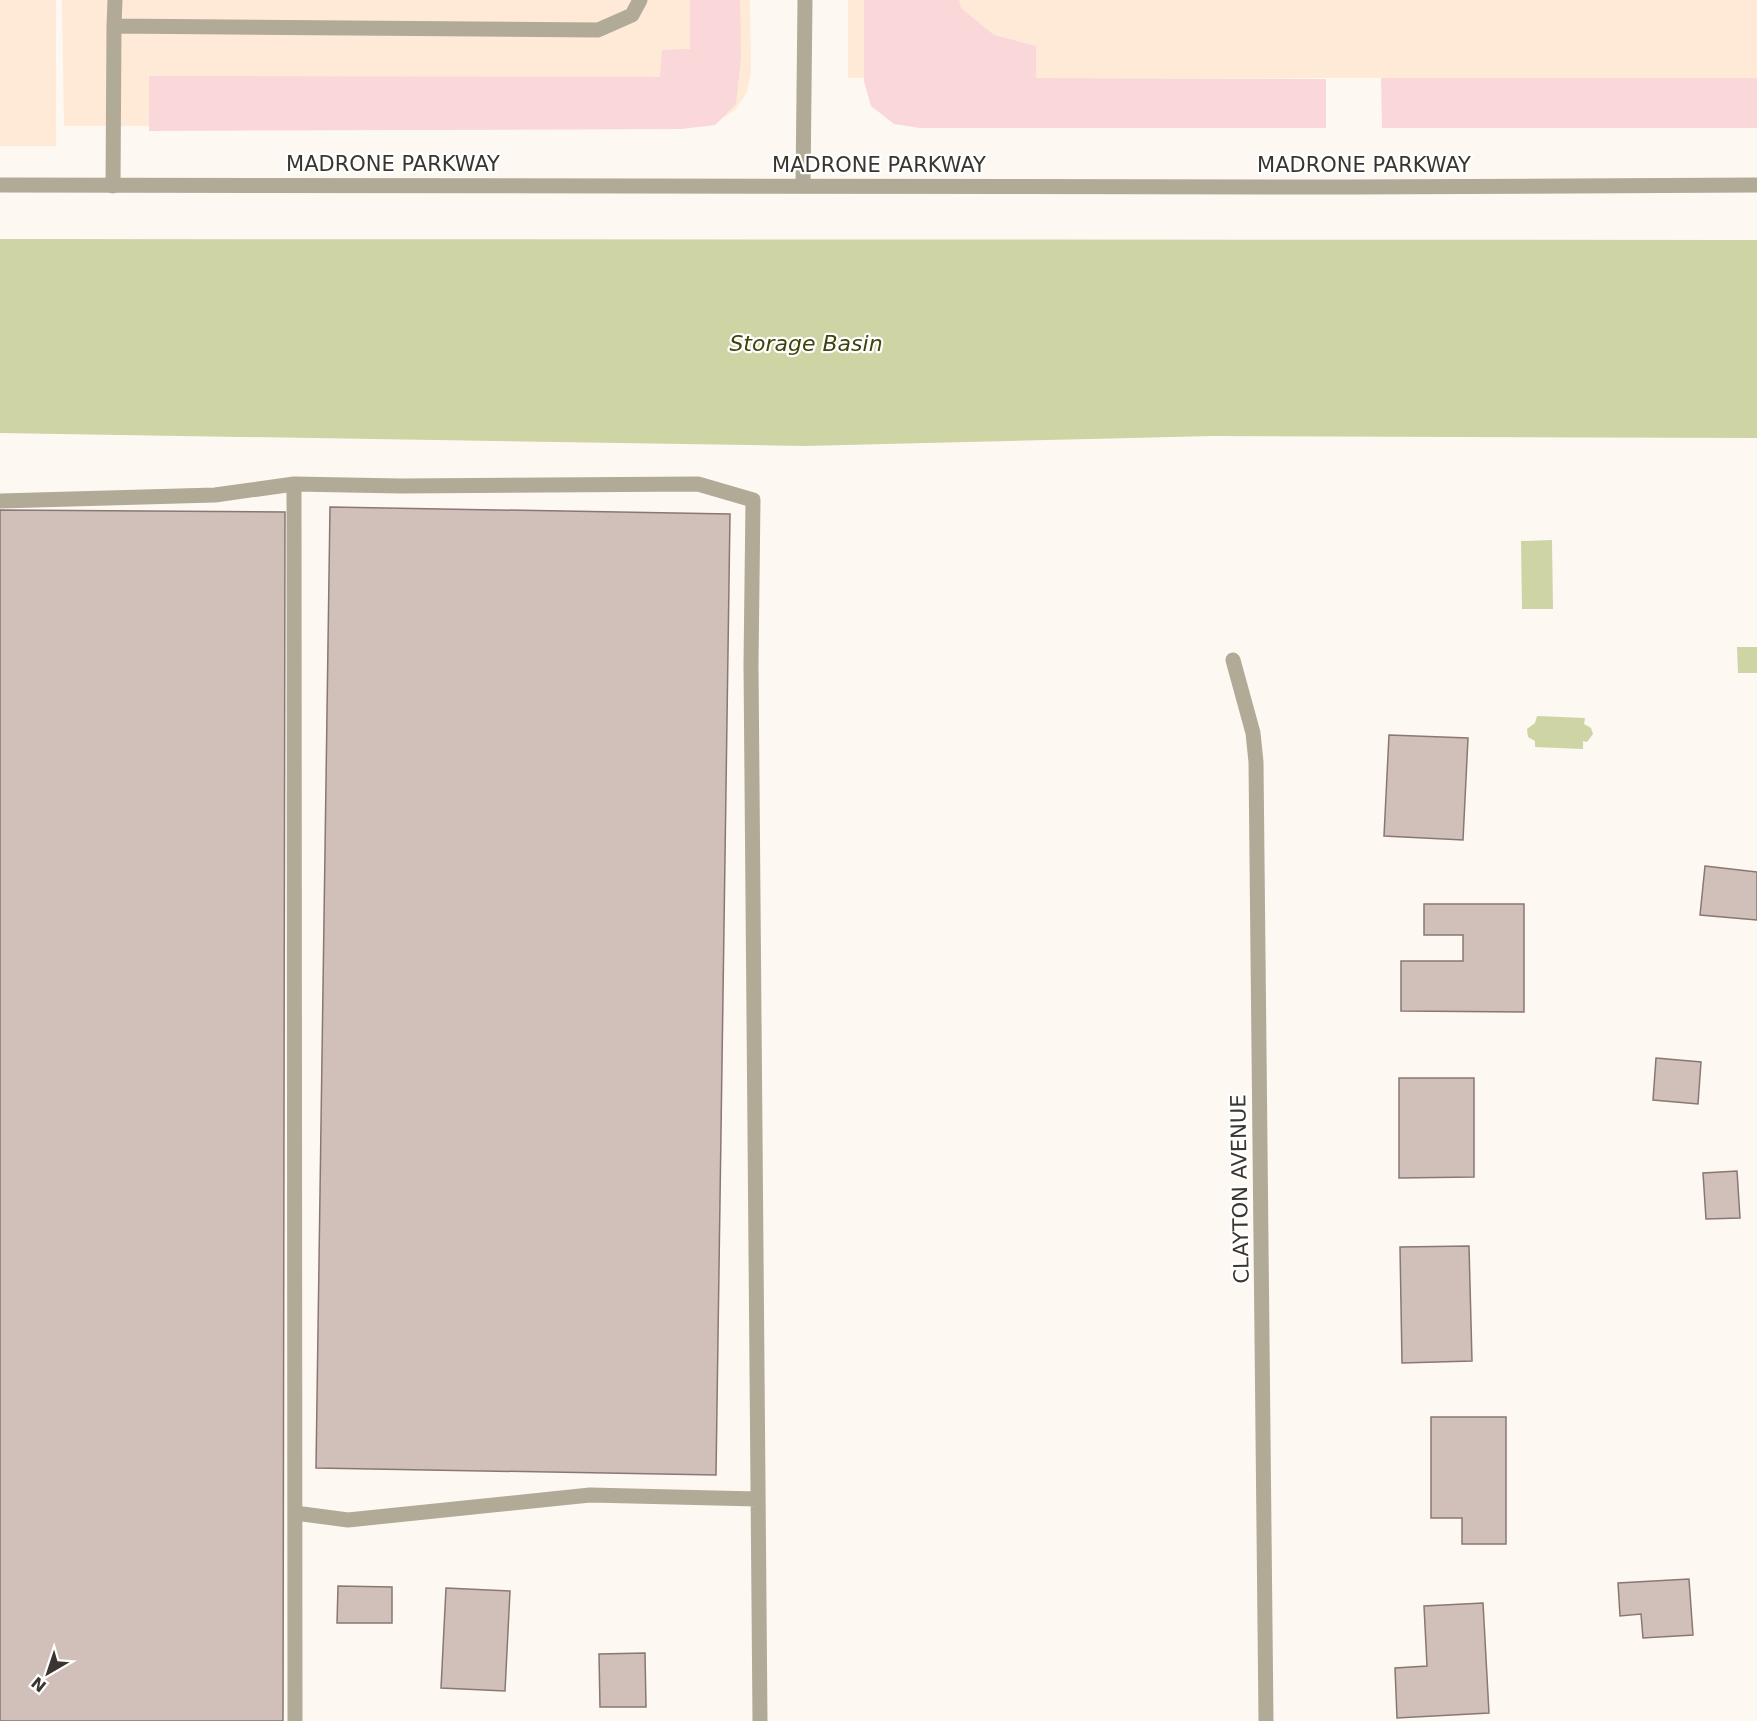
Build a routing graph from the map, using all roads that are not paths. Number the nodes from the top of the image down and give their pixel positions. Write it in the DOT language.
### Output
graph roads {
  1 [pos="115,0"];
  2 [pos="640,0"];
  3 [pos="805,0"];
  4 [pos="114,26"];
  5 [pos="0,185"];
  6 [pos="1757,185"];
  7 [pos="113,186"];
  8 [pos="803,186"];
  9 [pos="294,484"];
  10 [pos="0,501"];
  11 [pos="1233,660"];
  12 [pos="758,1499"];
  13 [pos="295,1513"];
  14 [pos="295,1721"];
  15 [pos="760,1721"];
  16 [pos="1266,1721"];
  1 -- 4 [label="street"];
  2 -- 4 [label="street"];
  3 -- 8 [label="street"];
  4 -- 7 [label="street"];
  5 -- 7 [label="street, MADRONE PARKWAY"];
  6 -- 8 [label="street, MADRONE PARKWAY"];
  7 -- 8 [label="street, MADRONE PARKWAY"];
  9 -- 10 [label="street"];
  9 -- 12 [label="street"];
  9 -- 13 [label="street"];
  11 -- 16 [label="street, CLAYTON AVENUE"];
  12 -- 13 [label="street"];
  12 -- 15 [label="street"];
  13 -- 14 [label="street"];
}
